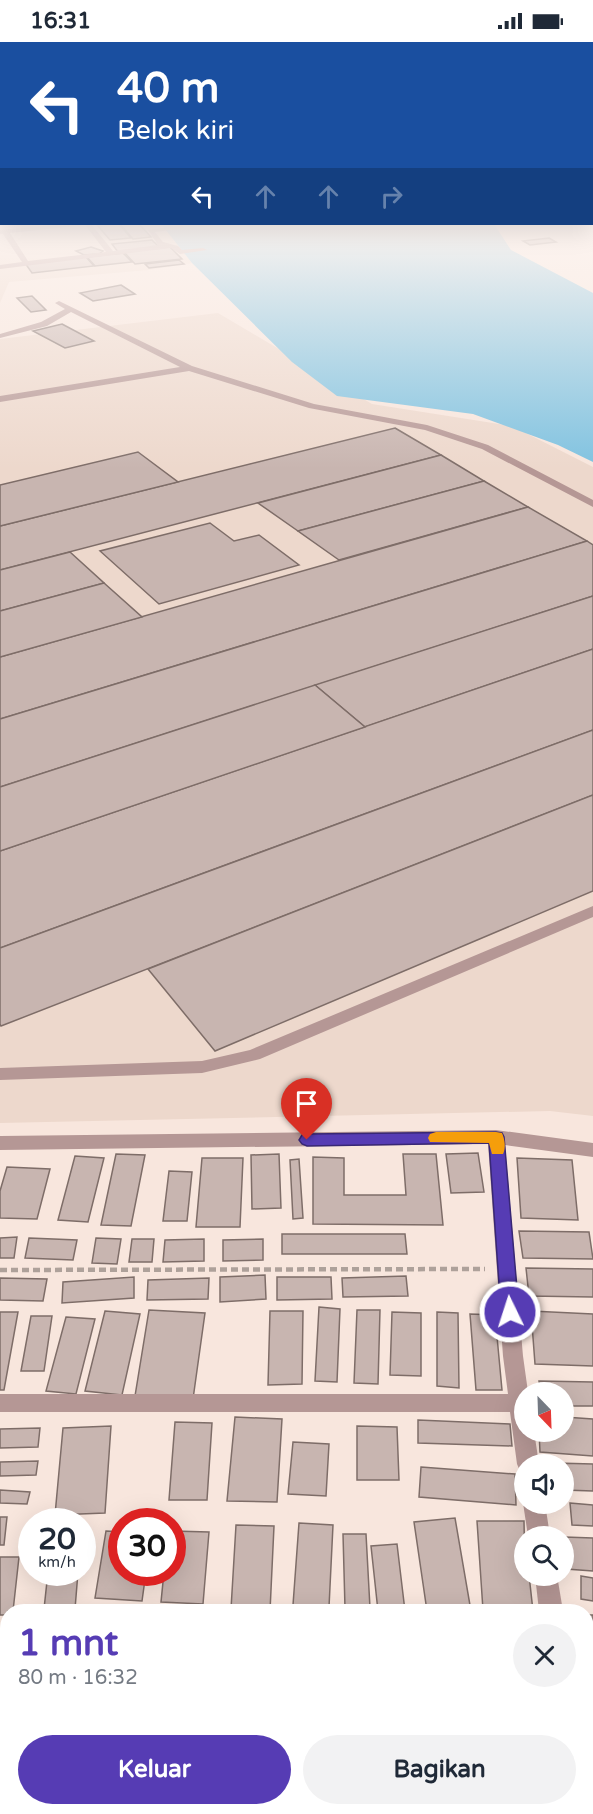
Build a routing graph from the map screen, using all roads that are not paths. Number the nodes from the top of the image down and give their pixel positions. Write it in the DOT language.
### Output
graph roads {
  1 [pos="60,304"];
  2 [pos="71,309"];
  3 [pos="0,336"];
  4 [pos="189,368"];
  5 [pos="0,399"];
  6 [pos="593,504"];
  7 [pos="593,911"];
  8 [pos="0,1074"];
  9 [pos="496,1137"];
  10 [pos="0,1143"];
  11 [pos="593,1150"];
  12 [pos="516,1382"];
  13 [pos="0,1403"];
  14 [pos="514,1403"];
  15 [pos="548,1586"];
  16 [pos="550,1604"];
  1 -- 2 [label="street"];
  2 -- 3 [label="street"];
  2 -- 4 [label="street"];
  4 -- 5 [label="street"];
  4 -- 6 [label="street"];
  7 -- 8 [label="street"];
  9 -- 10 [label="street"];
  9 -- 11 [label="street"];
  9 -- 12 [label="street"];
  13 -- 14 [label="street"];
  15 -- 16 [label="street"];
}
